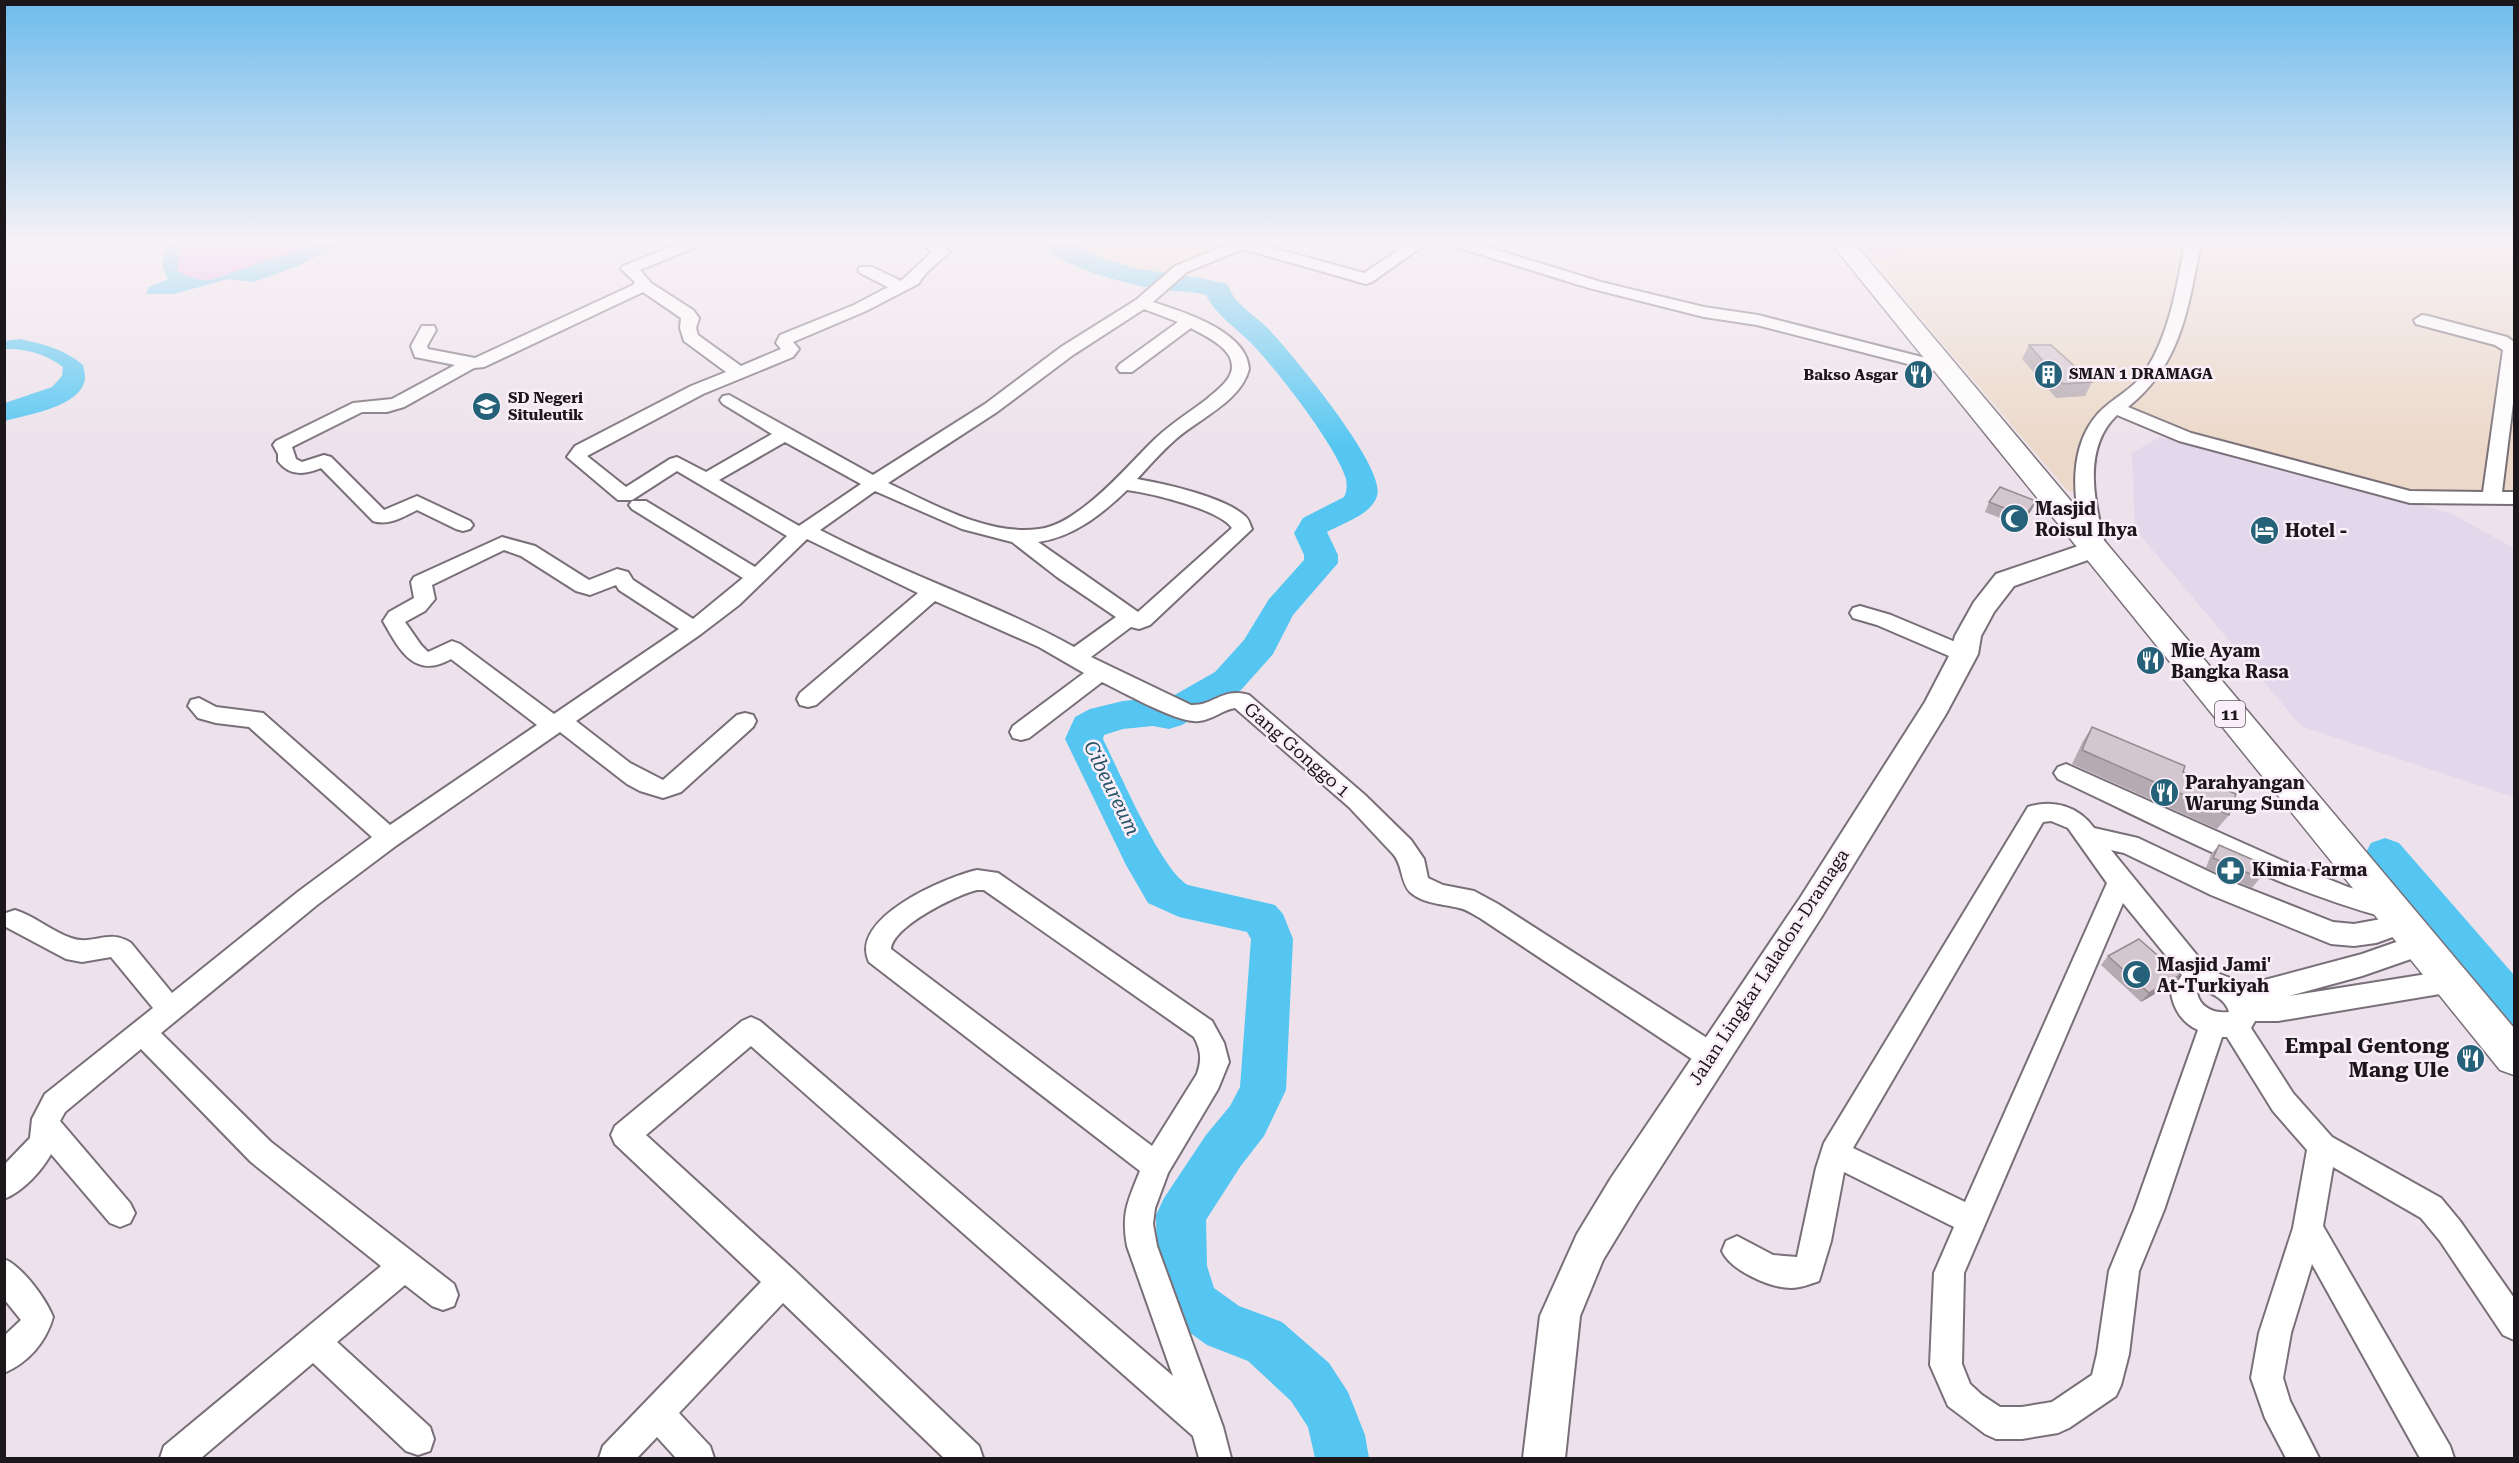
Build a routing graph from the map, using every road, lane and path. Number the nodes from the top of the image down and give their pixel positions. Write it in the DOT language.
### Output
graph roads {
  1 [pos="587,311"];
  2 [pos="683,311"];
  3 [pos="851,311"];
  4 [pos="1129,311"];
  5 [pos="1164,311"];
  6 [pos="1701,311"];
  7 [pos="1899,311"];
  8 [pos="2178,311"];
  9 [pos="2422,320"];
  10 [pos="1190,321"];
  11 [pos="428,330"];
  12 [pos="471,363"];
  13 [pos="1126,368"];
  14 [pos="1947,369"];
  15 [pos="738,372"];
  16 [pos="729,400"];
  17 [pos="2116,408"];
  18 [pos="784,435"];
  19 [pos="705,480"];
  20 [pos="1122,483"];
  21 [pos="873,484"];
  22 [pos="2492,497"];
  23 [pos="2514,498"];
  24 [pos="639,505"];
  25 [pos="463,525"];
  26 [pos="804,533"];
  27 [pos="1016,535"];
  28 [pos="2096,548"];
  29 [pos="755,576"];
  30 [pos="931,593"];
  31 [pos="1860,613"];
  32 [pos="1130,617"];
  33 [pos="694,629"];
  34 [pos="1964,654"];
  35 [pos="1075,658"];
  36 [pos="1101,672"];
  37 [pos="808,699"];
  38 [pos="199,706"];
  39 [pos="745,721"];
  40 [pos="556,722"];
  41 [pos="1022,732"];
  42 [pos="2066,773"];
  43 [pos="2089,836"];
  44 [pos="389,838"];
  45 [pos="2120,882"];
  46 [pos="15,920"];
  47 [pos="2398,927"];
  48 [pos="2331,933"];
  49 [pos="2388,956"];
  50 [pos="2201,979"];
  51 [pos="2452,981"];
  52 [pos="170,1010"];
  53 [pos="2232,1014"];
  54 [pos="143,1033"];
  55 [pos="1711,1056"];
  56 [pos="2514,1057"];
  57 [pos="48,1129"];
  58 [pos="2322,1146"];
  59 [pos="1834,1153"];
  60 [pos="1156,1166"];
  61 [pos="4,1185"];
  62 [pos="120,1213"];
  63 [pos="1971,1220"];
  64 [pos="2308,1228"];
  65 [pos="1737,1251"];
  66 [pos="405,1265"];
  67 [pos="4,1274"];
  68 [pos="783,1281"];
  69 [pos="443,1295"];
  70 [pos="2514,1324"];
  71 [pos="315,1343"];
  72 [pos="4,1357"];
  73 [pos="657,1414"];
  74 [pos="1207,1427"];
  75 [pos="417,1439"];
  76 [pos="176,1458"];
  77 [pos="615,1458"];
  78 [pos="698,1458"];
  79 [pos="967,1458"];
  80 [pos="1215,1458"];
  81 [pos="1544,1458"];
  82 [pos="2303,1458"];
  83 [pos="2438,1458"];
  1 -- 12 [label="street"];
  2 -- 15 [label="street"];
  3 -- 15 [label="street"];
  4 -- 21 [label="street"];
  5 -- 10 [label="street"];
  6 -- 14 [label="street"];
  7 -- 14 [label="highway, 11"];
  8 -- 17 [label="street"];
  9 -- 22 [label="street"];
  10 -- 13 [label="street"];
  10 -- 20 [label="street"];
  11 -- 12 [label="street"];
  12 -- 25 [label="street"];
  14 -- 28 [label="highway, 11"];
  15 -- 19 [label="street, Gang Gonggo 1"];
  16 -- 18 [label="street"];
  17 -- 22 [label="street"];
  17 -- 28 [label="street"];
  18 -- 19 [label="street"];
  18 -- 21 [label="street"];
  19 -- 26 [label="street, Gang Gonggo 1"];
  20 -- 27 [label="street"];
  20 -- 32 [label="street"];
  21 -- 26 [label="street"];
  21 -- 27 [label="street"];
  22 -- 23 [label="street"];
  24 -- 29 [label="street"];
  26 -- 29 [label="street"];
  26 -- 30 [label="street, Gang Gonggo 1"];
  27 -- 32 [label="street"];
  28 -- 34 [label="main road, Jalan Lingkar Laladon-Dramaga"];
  28 -- 47 [label="highway, 11"];
  29 -- 33 [label="street"];
  30 -- 35 [label="street, Gang Gonggo 1"];
  30 -- 37 [label="street"];
  31 -- 34 [label="street"];
  32 -- 35 [label="street"];
  33 -- 40 [label="street"];
  33 -- 40 [label="street"];
  34 -- 55 [label="main road, Jalan Lingkar Laladon-Dramaga"];
  35 -- 36 [label="street, Gang Gonggo 1"];
  36 -- 41 [label="street"];
  36 -- 55 [label="street, Gang Gonggo 1"];
  38 -- 44 [label="street"];
  39 -- 40 [label="street"];
  40 -- 44 [label="street"];
  42 -- 47 [label="street"];
  43 -- 45 [label="street"];
  43 -- 48 [label="street"];
  43 -- 59 [label="street"];
  44 -- 52 [label="street"];
  45 -- 50 [label="street"];
  45 -- 63 [label="street"];
  46 -- 52 [label="street"];
  47 -- 48 [label="street"];
  47 -- 49 [label="street"];
  47 -- 51 [label="highway, 11"];
  48 -- 49 [label="street"];
  49 -- 53 [label="street"];
  50 -- 53 [label="street"];
  50 -- 53 [label="street"];
  51 -- 53 [label="street"];
  51 -- 56 [label="highway, 11"];
  52 -- 54 [label="street"];
  53 -- 58 [label="street"];
  53 -- 63 [label="street"];
  54 -- 57 [label="street"];
  54 -- 66 [label="street"];
  55 -- 81 [label="main road, Jalan Lingkar Laladon-Dramaga"];
  57 -- 61 [label="street"];
  57 -- 62 [label="street"];
  58 -- 64 [label="street"];
  58 -- 70 [label="street"];
  59 -- 63 [label="street"];
  59 -- 65 [label="street"];
  60 -- 60 [label="street"];
  60 -- 74 [label="street"];
  64 -- 82 [label="street"];
  64 -- 83 [label="street"];
  66 -- 69 [label="street"];
  66 -- 71 [label="street"];
  67 -- 72 [label="street"];
  68 -- 73 [label="street"];
  68 -- 74 [label="street"];
  68 -- 79 [label="street"];
  71 -- 75 [label="street"];
  71 -- 76 [label="street"];
  73 -- 77 [label="street"];
  73 -- 78 [label="street"];
  74 -- 80 [label="street"];
}
